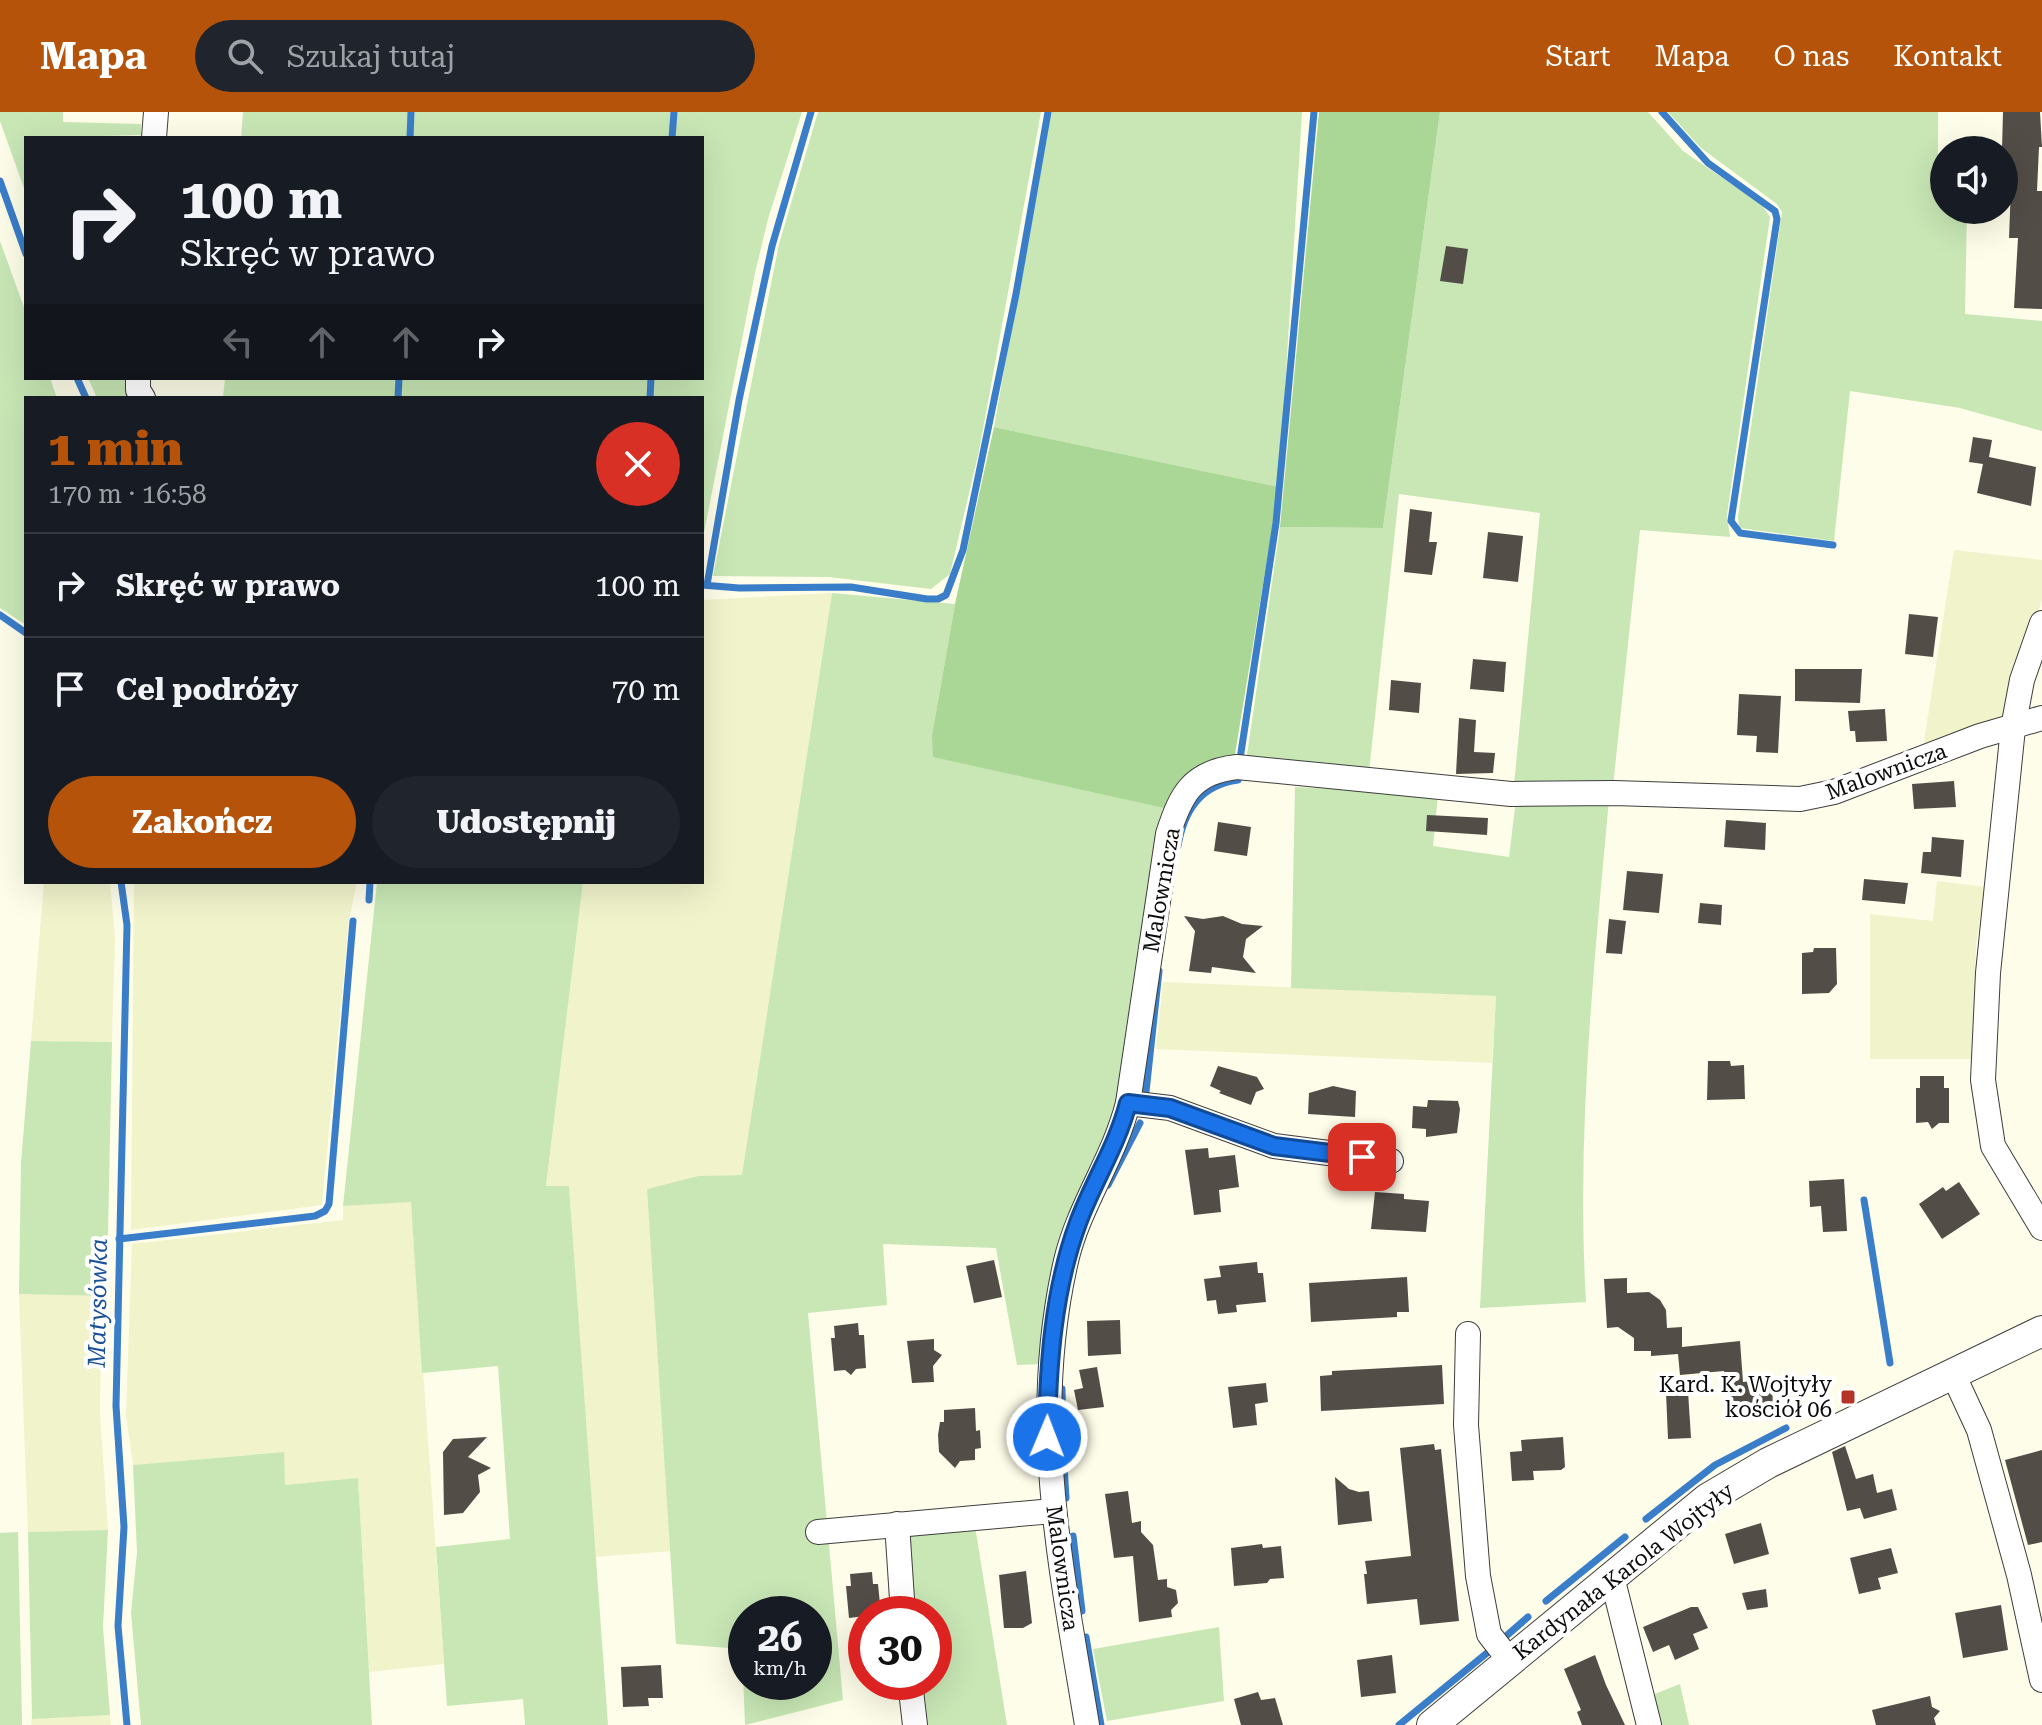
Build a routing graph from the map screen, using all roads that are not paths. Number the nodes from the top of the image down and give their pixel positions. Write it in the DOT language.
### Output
graph roads {
  1 [pos="156,112"];
  2 [pos="154,136"];
  3 [pos="2042,623"];
  4 [pos="2042,718"];
  5 [pos="2013,728"];
  6 [pos="1128,1103"];
  7 [pos="1391,1161"];
  8 [pos="2042,1228"];
  9 [pos="2042,1331"];
  10 [pos="1468,1334"];
  11 [pos="1953,1374"];
  12 [pos="1053,1511"];
  13 [pos="897,1524"];
  14 [pos="818,1532"];
  15 [pos="1612,1577"];
  16 [pos="902,1596"];
  17 [pos="1510,1661"];
  18 [pos="2042,1680"];
  19 [pos="912,1700"];
  20 [pos="915,1725"];
  21 [pos="1087,1725"];
  22 [pos="1432,1725"];
  23 [pos="1649,1725"];
  1 -- 2 [label="street"];
  3 -- 5 [label="street"];
  4 -- 5 [label="street, Malownicza"];
  5 -- 6 [label="street, Malownicza"];
  5 -- 8 [label="street"];
  6 -- 7 [label="street"];
  6 -- 12 [label="street, Malownicza"];
  9 -- 11 [label="street, Kardynała Karola Wojtyły"];
  10 -- 17 [label="street"];
  11 -- 15 [label="street, Kardynała Karola Wojtyły"];
  11 -- 18 [label="street"];
  12 -- 13 [label="street"];
  12 -- 21 [label="street, Malownicza"];
  13 -- 14 [label="street"];
  13 -- 16 [label="street"];
  15 -- 17 [label="street, Kardynała Karola Wojtyły"];
  15 -- 23 [label="street"];
  17 -- 22 [label="street, Kardynała Karola Wojtyły"];
  19 -- 20 [label="street"];
}
